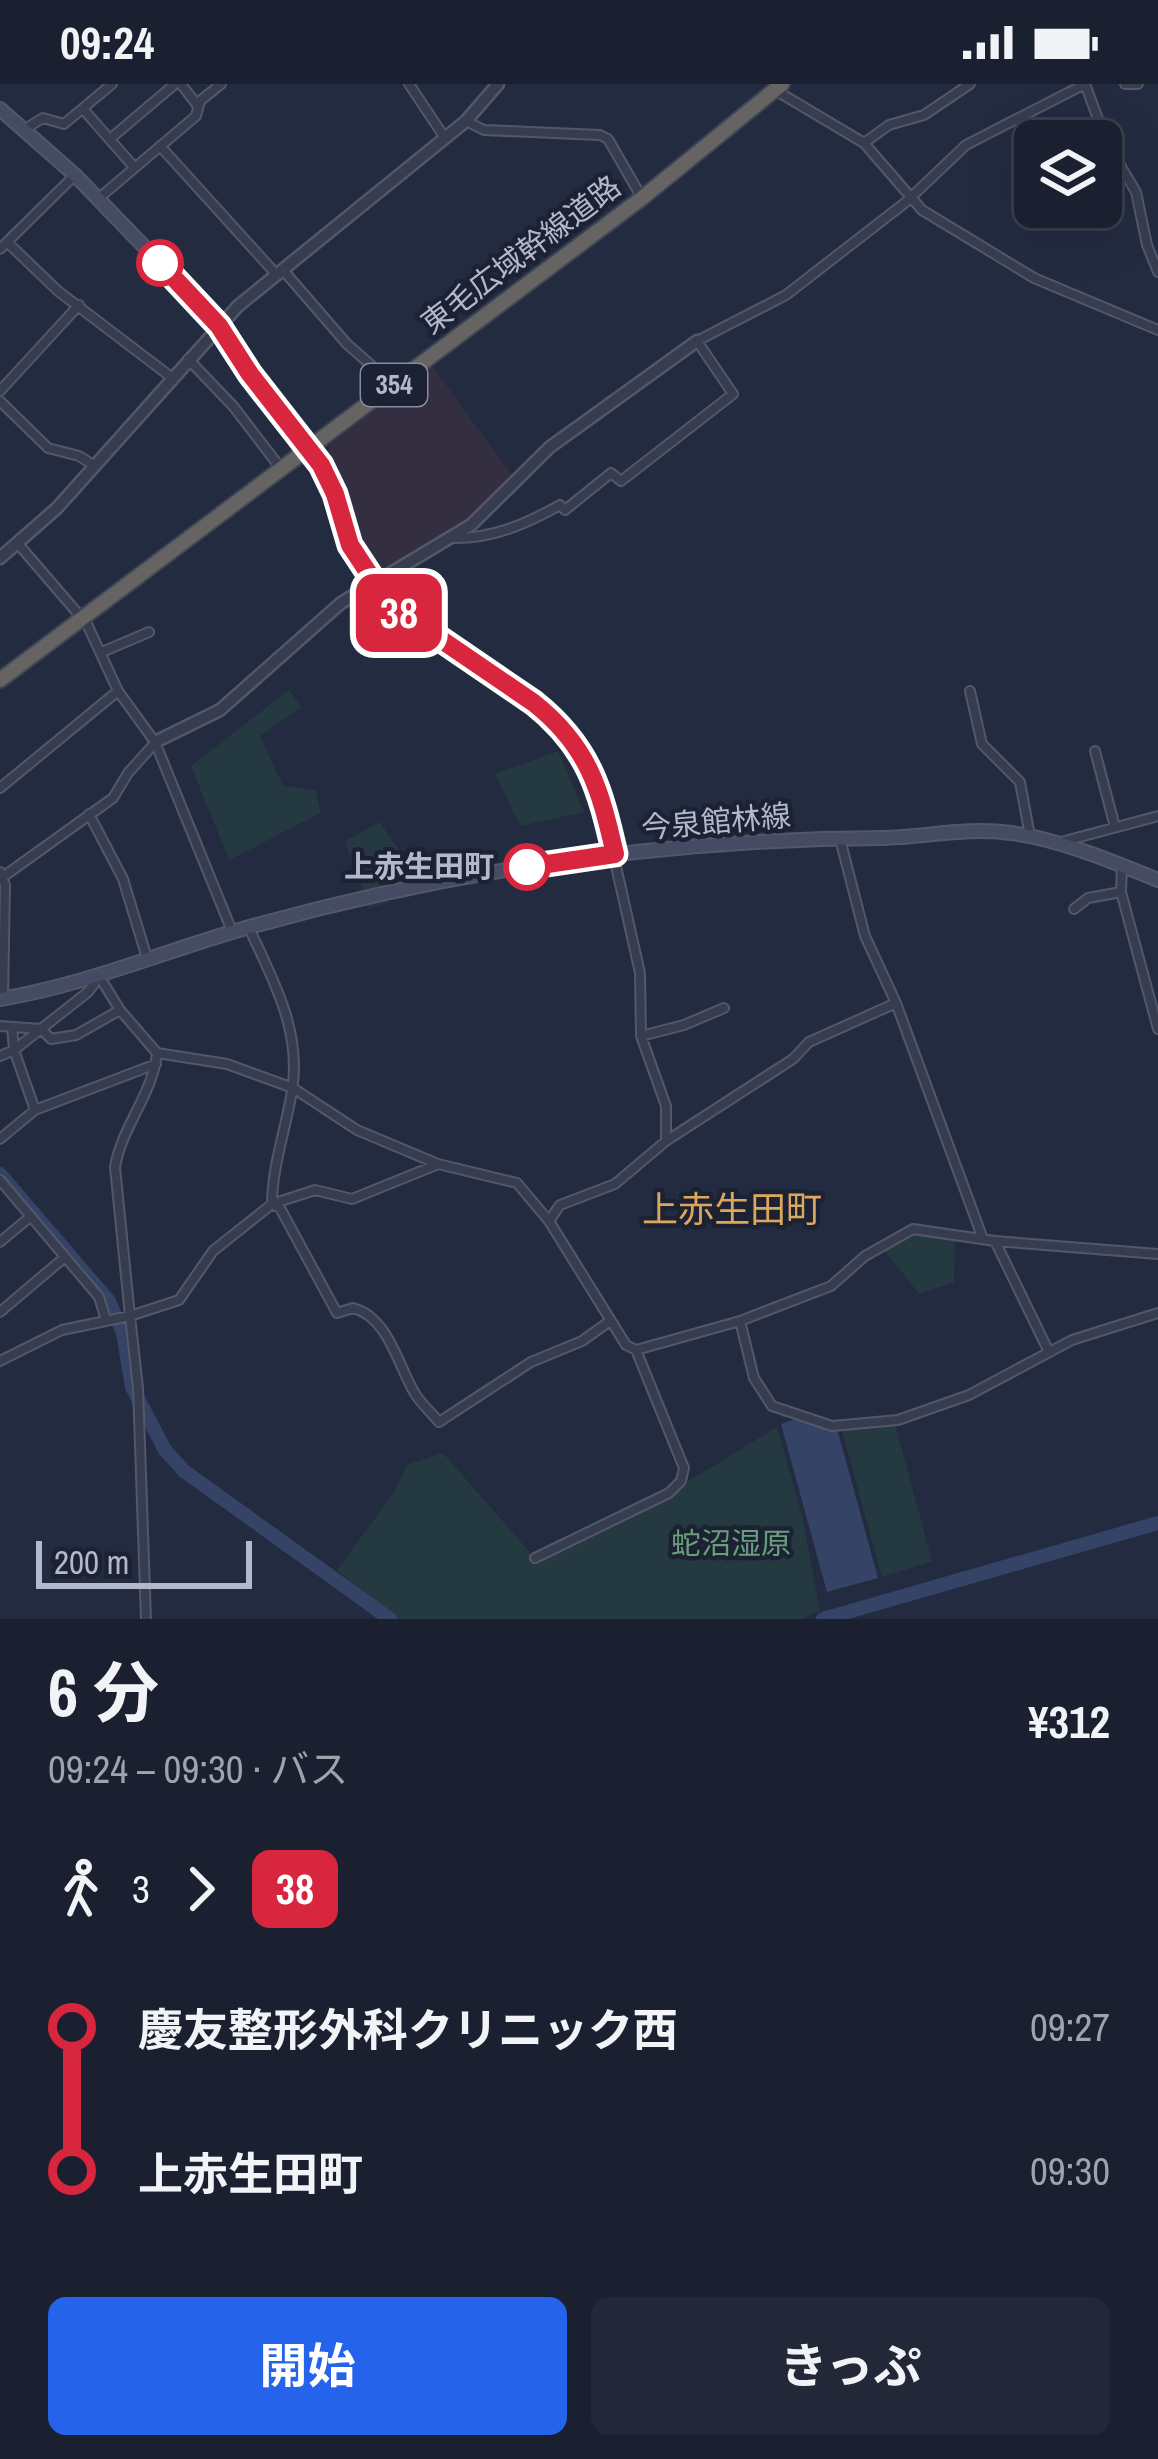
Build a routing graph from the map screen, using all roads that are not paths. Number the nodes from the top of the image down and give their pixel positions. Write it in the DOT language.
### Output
graph roads {
  1 [pos="112,84"];
  2 [pos="178,84"];
  3 [pos="221,84"];
  4 [pos="409,84"];
  5 [pos="498,84"];
  6 [pos="970,84"];
  7 [pos="1085,84"];
  8 [pos="1125,84"];
  9 [pos="1138,84"];
  10 [pos="772,85"];
  11 [pos="198,106"];
  12 [pos="0,109"];
  13 [pos="83,110"];
  14 [pos="466,121"];
  15 [pos="25,129"];
  16 [pos="445,138"];
  17 [pos="110,139"];
  18 [pos="864,143"];
  19 [pos="160,146"];
  20 [pos="134,167"];
  21 [pos="75,176"];
  22 [pos="640,194"];
  23 [pos="909,198"];
  24 [pos="98,199"];
  25 [pos="4,246"];
  26 [pos="279,271"];
  27 [pos="1158,272"];
  28 [pos="79,305"];
  29 [pos="219,326"];
  30 [pos="1158,330"];
  31 [pos="697,341"];
  32 [pos="187,358"];
  33 [pos="171,377"];
  34 [pos="388,380"];
  35 [pos="0,392"];
  36 [pos="0,401"];
  37 [pos="307,445"];
  38 [pos="276,462"];
  39 [pos="95,466"];
  40 [pos="452,538"];
  41 [pos="19,545"];
  42 [pos="0,558"];
  43 [pos="372,582"];
  44 [pos="79,614"];
  45 [pos="149,632"];
  46 [pos="102,652"];
  47 [pos="1,673"];
  48 [pos="118,691"];
  49 [pos="970,691"];
  50 [pos="155,742"];
  51 [pos="1095,751"];
  52 [pos="0,788"];
  53 [pos="89,814"];
  54 [pos="1158,816"];
  55 [pos="1115,827"];
  56 [pos="1030,836"];
  57 [pos="840,838"];
  58 [pos="1058,844"];
  59 [pos="615,854"];
  60 [pos="1122,866"];
  61 [pos="1,876"];
  62 [pos="1158,880"];
  63 [pos="1121,892"];
  64 [pos="1074,909"];
  65 [pos="249,927"];
  66 [pos="233,932"];
  67 [pos="147,960"];
  68 [pos="96,977"];
  69 [pos="2,999"];
  70 [pos="896,1003"];
  71 [pos="724,1008"];
  72 [pos="120,1010"];
  73 [pos="0,1026"];
  74 [pos="12,1027"];
  75 [pos="41,1029"];
  76 [pos="1158,1029"];
  77 [pos="641,1036"];
  78 [pos="14,1050"];
  79 [pos="0,1056"];
  80 [pos="157,1059"];
  81 [pos="293,1088"];
  82 [pos="35,1110"];
  83 [pos="0,1139"];
  84 [pos="666,1141"];
  85 [pos="438,1164"];
  86 [pos="0,1180"];
  87 [pos="272,1204"];
  88 [pos="30,1217"];
  89 [pos="549,1221"];
  90 [pos="983,1239"];
  91 [pos="995,1241"];
  92 [pos="0,1242"];
  93 [pos="1158,1254"];
  94 [pos="65,1257"];
  95 [pos="0,1312"];
  96 [pos="1158,1312"];
  97 [pos="130,1316"];
  98 [pos="106,1320"];
  99 [pos="610,1321"];
  100 [pos="740,1321"];
  101 [pos="637,1351"];
  102 [pos="1049,1352"];
  103 [pos="0,1361"];
  104 [pos="535,1558"];
  105 [pos="146,1619"];
  1 -- 13 [label="street"];
  2 -- 11 [label="street"];
  2 -- 17 [label="street"];
  3 -- 11 [label="street"];
  4 -- 16 [label="street"];
  5 -- 14 [label="street"];
  6 -- 18 [label="street"];
  7 -- 23 [label="street"];
  7 -- 27 [label="street"];
  8 -- 9 [label="street"];
  10 -- 18 [label="street"];
  10 -- 22 [label="highway, 東毛広域幹線道路 / 354"];
  11 -- 19 [label="street"];
  12 -- 15 [label="main road"];
  13 -- 15 [label="street"];
  13 -- 17 [label="street"];
  14 -- 16 [label="street"];
  14 -- 22 [label="street"];
  15 -- 21 [label="main road"];
  16 -- 26 [label="street"];
  17 -- 20 [label="street"];
  18 -- 23 [label="street"];
  19 -- 20 [label="street"];
  19 -- 26 [label="street"];
  20 -- 24 [label="street"];
  21 -- 24 [label="main road"];
  21 -- 25 [label="street"];
  22 -- 34 [label="highway, 東毛広域幹線道路 / 354"];
  22 -- 37 [label="highway, 東毛広域幹線道路 / 354"];
  23 -- 30 [label="street"];
  23 -- 31 [label="street"];
  24 -- 29 [label="main road"];
  25 -- 28 [label="street"];
  26 -- 29 [label="street"];
  26 -- 34 [label="street"];
  28 -- 33 [label="street"];
  28 -- 35 [label="street"];
  29 -- 32 [label="street"];
  29 -- 37 [label="main road"];
  31 -- 40 [label="street"];
  31 -- 40 [label="street"];
  32 -- 33 [label="street"];
  32 -- 38 [label="street"];
  33 -- 39 [label="street"];
  34 -- 37 [label="highway, 東毛広域幹線道路 / 354"];
  36 -- 39 [label="street"];
  37 -- 38 [label="highway, 東毛広域幹線道路 / 354"];
  37 -- 43 [label="street"];
  37 -- 44 [label="highway, 東毛広域幹線道路 / 354"];
  38 -- 44 [label="highway, 東毛広域幹線道路 / 354"];
  39 -- 41 [label="street"];
  40 -- 43 [label="street"];
  41 -- 42 [label="street"];
  41 -- 44 [label="street"];
  43 -- 50 [label="street"];
  43 -- 59 [label="street"];
  44 -- 46 [label="street"];
  44 -- 47 [label="highway, 東毛広域幹線道路 / 354"];
  45 -- 46 [label="street"];
  46 -- 48 [label="street"];
  48 -- 50 [label="street"];
  48 -- 52 [label="street"];
  49 -- 56 [label="street"];
  50 -- 53 [label="street"];
  50 -- 66 [label="street"];
  51 -- 55 [label="street"];
  53 -- 61 [label="street"];
  53 -- 67 [label="street"];
  54 -- 55 [label="street"];
  55 -- 58 [label="street"];
  56 -- 57 [label="main road, 今泉館林線"];
  56 -- 58 [label="main road, 今泉館林線"];
  57 -- 59 [label="main road, 今泉館林線"];
  57 -- 70 [label="street"];
  58 -- 60 [label="main road, 今泉館林線"];
  59 -- 65 [label="main road, 今泉館林線"];
  59 -- 77 [label="street"];
  60 -- 62 [label="main road, 今泉館林線"];
  60 -- 63 [label="street"];
  61 -- 69 [label="street"];
  63 -- 64 [label="street"];
  63 -- 76 [label="street"];
  65 -- 66 [label="main road, 今泉館林線"];
  65 -- 81 [label="street"];
  66 -- 67 [label="main road, 今泉館林線"];
  67 -- 68 [label="main road, 今泉館林線"];
  68 -- 69 [label="main road, 今泉館林線"];
  68 -- 72 [label="street"];
  68 -- 75 [label="street"];
  70 -- 84 [label="street"];
  70 -- 90 [label="street"];
  71 -- 77 [label="street"];
  72 -- 75 [label="street"];
  72 -- 80 [label="street"];
  73 -- 74 [label="street"];
  74 -- 75 [label="street"];
  74 -- 78 [label="street"];
  75 -- 78 [label="street"];
  77 -- 84 [label="street"];
  78 -- 79 [label="street"];
  78 -- 82 [label="street"];
  80 -- 81 [label="street"];
  80 -- 82 [label="street"];
  80 -- 97 [label="street"];
  81 -- 85 [label="street"];
  81 -- 87 [label="street"];
  82 -- 83 [label="street"];
  84 -- 89 [label="street"];
  85 -- 87 [label="street"];
  85 -- 89 [label="street"];
  86 -- 88 [label="street"];
  87 -- 97 [label="street"];
  87 -- 99 [label="street"];
  88 -- 92 [label="street"];
  88 -- 94 [label="street"];
  89 -- 99 [label="street"];
  90 -- 91 [label="street"];
  90 -- 100 [label="street"];
  91 -- 93 [label="street"];
  91 -- 102 [label="street"];
  94 -- 95 [label="street"];
  94 -- 98 [label="street"];
  96 -- 102 [label="street"];
  97 -- 98 [label="street"];
  97 -- 105 [label="street"];
  98 -- 103 [label="street"];
  99 -- 101 [label="street"];
  100 -- 101 [label="street"];
  100 -- 102 [label="street"];
  101 -- 104 [label="street"];
}
